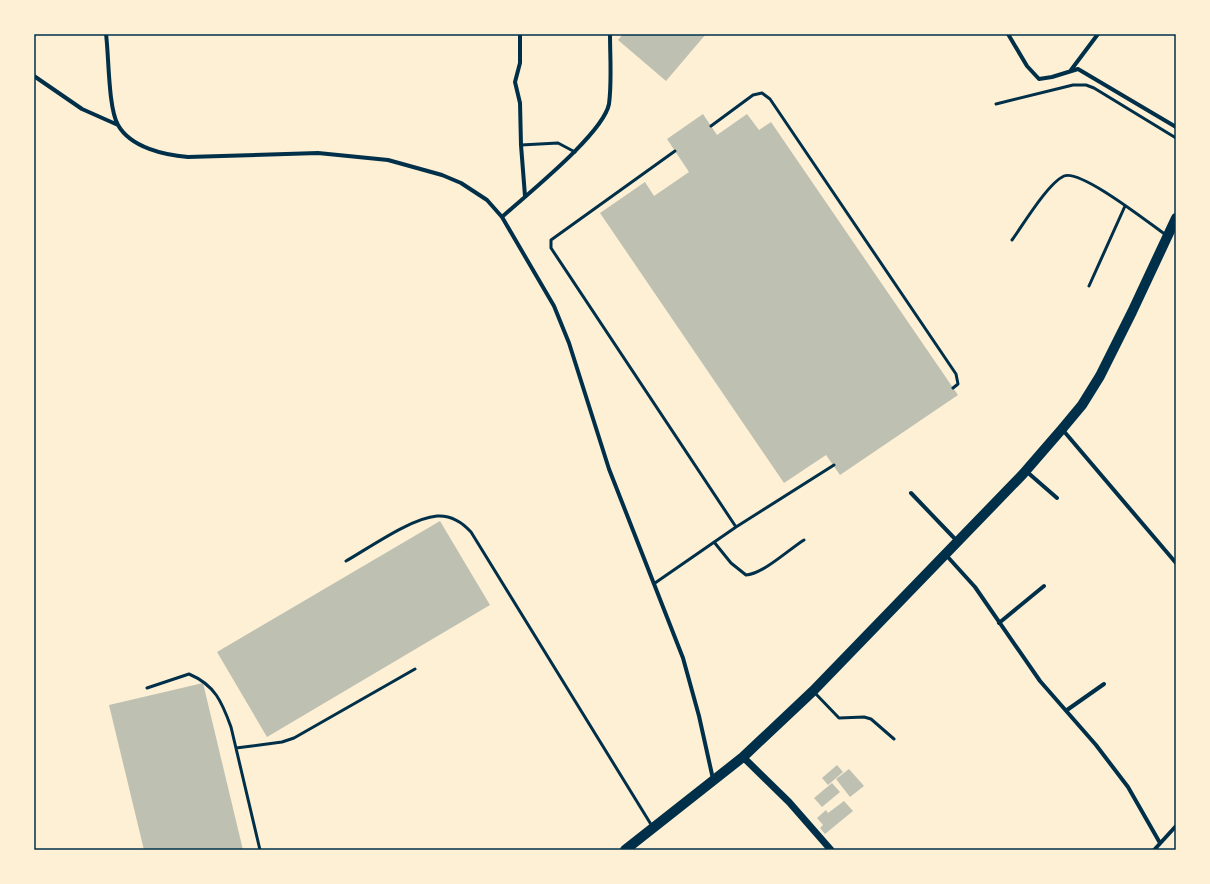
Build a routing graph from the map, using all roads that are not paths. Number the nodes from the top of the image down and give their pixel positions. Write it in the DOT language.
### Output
graph roads {
  1 [pos="106,34"];
  2 [pos="520,34"];
  3 [pos="610,34"];
  4 [pos="1008,34"];
  5 [pos="1098,34"];
  6 [pos="1071,70"];
  7 [pos="34,76"];
  8 [pos="996,104"];
  9 [pos="118,125"];
  10 [pos="711,126"];
  11 [pos="1176,127"];
  12 [pos="1176,138"];
  13 [pos="521,145"];
  14 [pos="675,151"];
  15 [pos="575,152"];
  16 [pos="526,196"];
  17 [pos="1124,206"];
  18 [pos="502,217"];
  19 [pos="1176,218"];
  20 [pos="1166,235"];
  21 [pos="1012,240"];
  22 [pos="1089,286"];
  23 [pos="953,388"];
  24 [pos="1062,429"];
  25 [pos="834,466"];
  26 [pos="1026,470"];
  27 [pos="911,493"];
  28 [pos="1057,498"];
  29 [pos="736,527"];
  30 [pos="804,540"];
  31 [pos="958,541"];
  32 [pos="714,542"];
  33 [pos="945,554"];
  34 [pos="346,561"];
  35 [pos="1176,563"];
  36 [pos="654,583"];
  37 [pos="1044,586"];
  38 [pos="999,622"];
  39 [pos="415,669"];
  40 [pos="1104,684"];
  41 [pos="147,688"];
  42 [pos="813,691"];
  43 [pos="1067,710"];
  44 [pos="894,739"];
  45 [pos="236,748"];
  46 [pos="743,757"];
  47 [pos="713,780"];
  48 [pos="1176,826"];
  49 [pos="653,828"];
  50 [pos="1160,843"];
  51 [pos="260,850"];
  52 [pos="625,850"];
  53 [pos="830,850"];
  54 [pos="1154,850"];
  1 -- 9 [label="street"];
  2 -- 13 [label="street"];
  3 -- 15 [label="street"];
  4 -- 6 [label="street"];
  5 -- 6 [label="street"];
  6 -- 11 [label="street"];
  7 -- 9 [label="street"];
  8 -- 12 [label="lane"];
  9 -- 18 [label="street"];
  10 -- 23 [label="lane"];
  13 -- 15 [label="lane"];
  13 -- 16 [label="street"];
  14 -- 29 [label="lane"];
  15 -- 16 [label="street"];
  16 -- 18 [label="street"];
  17 -- 20 [label="lane"];
  17 -- 21 [label="lane"];
  17 -- 22 [label="lane"];
  18 -- 36 [label="street"];
  19 -- 20 [label="main road"];
  20 -- 24 [label="main road"];
  24 -- 26 [label="main road"];
  24 -- 35 [label="street"];
  25 -- 29 [label="lane"];
  26 -- 28 [label="street"];
  26 -- 31 [label="main road"];
  27 -- 31 [label="street"];
  29 -- 32 [label="lane"];
  30 -- 32 [label="lane"];
  31 -- 33 [label="main road"];
  32 -- 36 [label="lane"];
  33 -- 38 [label="street"];
  33 -- 42 [label="main road"];
  34 -- 49 [label="lane"];
  36 -- 47 [label="street"];
  37 -- 38 [label="street"];
  38 -- 43 [label="street"];
  39 -- 45 [label="lane"];
  40 -- 43 [label="street"];
  41 -- 45 [label="lane"];
  42 -- 44 [label="lane"];
  42 -- 46 [label="main road"];
  43 -- 50 [label="street"];
  45 -- 51 [label="lane"];
  46 -- 47 [label="main road"];
  46 -- 53 [label="street"];
  47 -- 49 [label="main road"];
  48 -- 50 [label="street"];
  49 -- 52 [label="main road"];
  50 -- 54 [label="street"];
}
